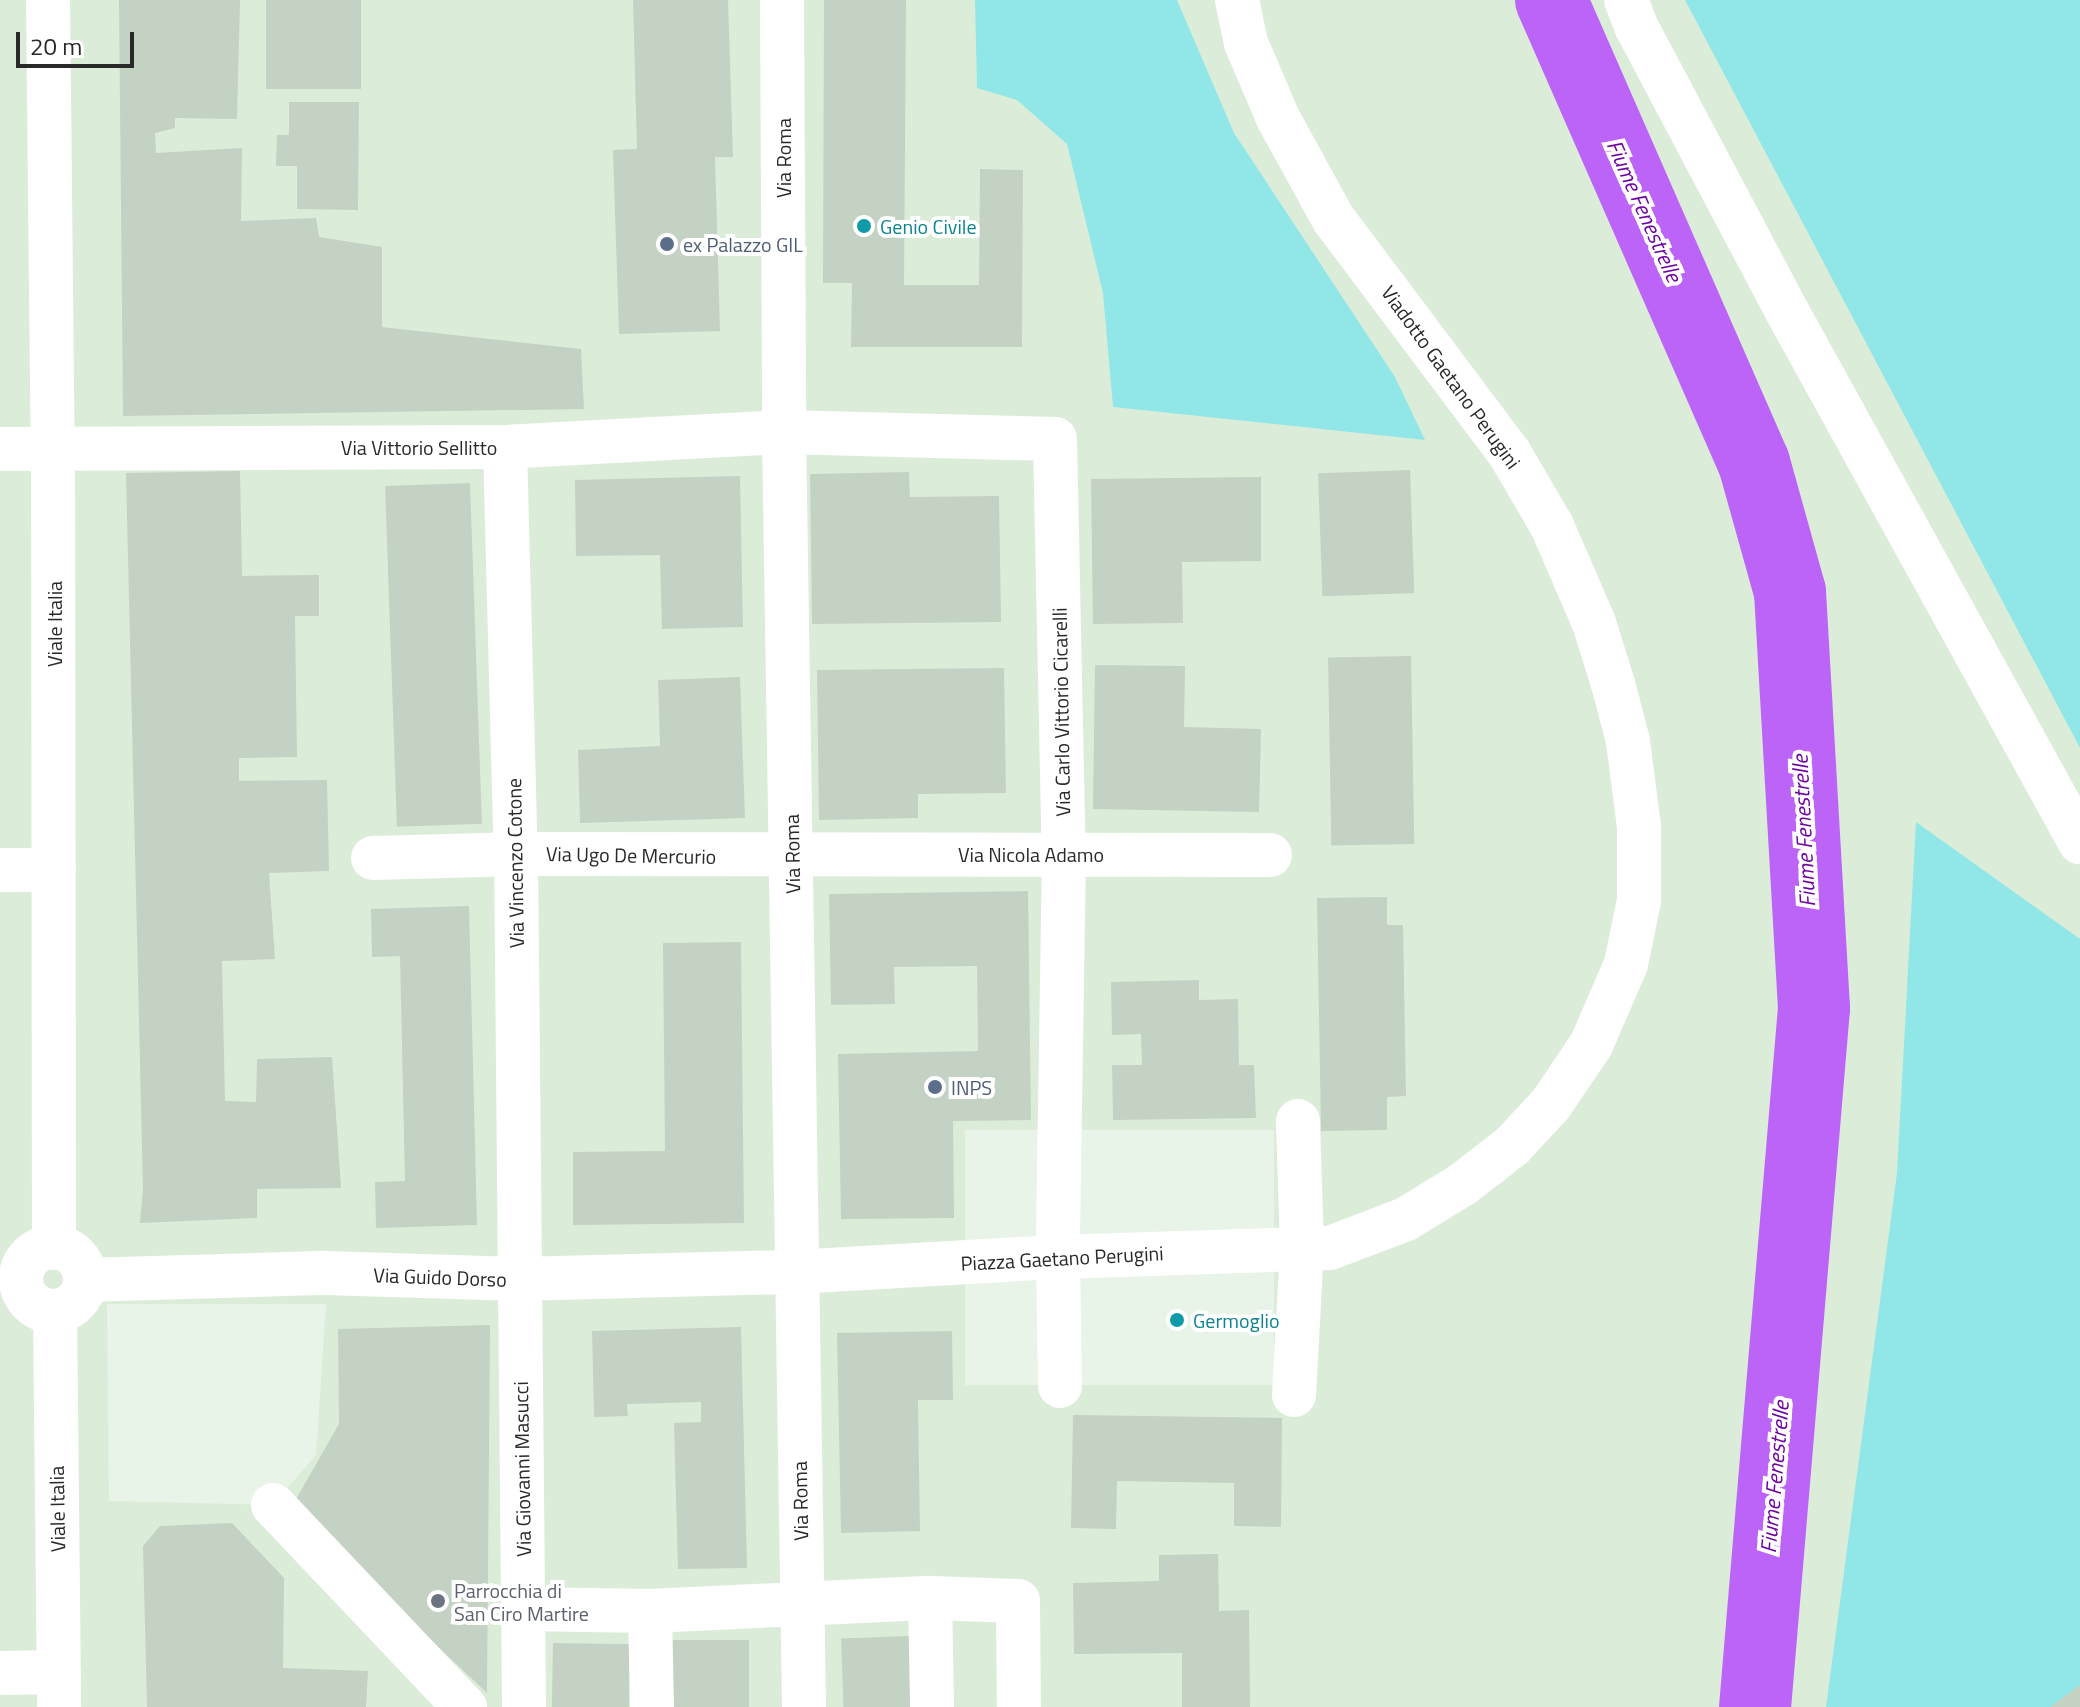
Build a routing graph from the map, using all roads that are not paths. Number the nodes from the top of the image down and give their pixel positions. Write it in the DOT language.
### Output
graph roads {
  1 [pos="48,0"];
  2 [pos="782,0"];
  3 [pos="1237,0"];
  4 [pos="1626,0"];
  5 [pos="784,432"];
  6 [pos="53,447"];
  7 [pos="505,447"];
  8 [pos="0,449"];
  9 [pos="2080,842"];
  10 [pos="1064,853"];
  11 [pos="516,854"];
  12 [pos="1270,855"];
  13 [pos="793,857"];
  14 [pos="373,858"];
  15 [pos="0,870"];
  16 [pos="54,870"];
  17 [pos="1298,1121"];
  18 [pos="54,1248"];
  19 [pos="1316,1248"];
  20 [pos="1058,1257"];
  21 [pos="795,1272"];
  22 [pos="520,1279"];
  23 [pos="11,1280"];
  24 [pos="85,1280"];
  25 [pos="55,1311"];
  26 [pos="1060,1386"];
  27 [pos="1294,1395"];
  28 [pos="273,1505"];
  29 [pos="930,1598"];
  30 [pos="803,1606"];
  31 [pos="523,1609"];
  32 [pos="650,1611"];
  33 [pos="0,1673"];
  34 [pos="59,1690"];
  35 [pos="465,1707"];
  36 [pos="524,1707"];
  37 [pos="652,1707"];
  38 [pos="804,1707"];
  39 [pos="932,1707"];
  40 [pos="1019,1707"];
  1 -- 6 [label="street, Viale Italia"];
  2 -- 5 [label="street, Via Roma"];
  3 -- 19 [label="street, Viadotto Gaetano Perugini"];
  4 -- 9 [label="street"];
  5 -- 7 [label="street, Via Vittorio Sellitto"];
  5 -- 10 [label="street, Via Carlo Vittorio Cicarelli"];
  5 -- 13 [label="street, Via Roma"];
  6 -- 7 [label="street, Via Vittorio Sellitto"];
  6 -- 8 [label="street, Via Vittorio Sellitto"];
  6 -- 16 [label="street, Viale Italia"];
  7 -- 11 [label="street, Via Vincenzo Cotone"];
  10 -- 12 [label="street, Via Nicola Adamo"];
  10 -- 13 [label="street, Via Nicola Adamo"];
  10 -- 20 [label="street, Via Carlo Vittorio Cicarelli"];
  11 -- 13 [label="street, Via Ugo De Mercurio"];
  11 -- 14 [label="street, Via Ugo De Mercurio"];
  11 -- 22 [label="street, Via Vincenzo Cotone"];
  13 -- 21 [label="street, Via Roma"];
  15 -- 16 [label="street"];
  16 -- 18 [label="street, Viale Italia"];
  17 -- 19 [label="street"];
  18 -- 23 [label="street"];
  18 -- 24 [label="street"];
  19 -- 20 [label="street, Piazza Gaetano Perugini"];
  19 -- 27 [label="street"];
  20 -- 21 [label="street, Piazza Gaetano Perugini"];
  20 -- 26 [label="street, Via Carlo Vittorio Cicarelli"];
  21 -- 22 [label="street, Via Guido Dorso"];
  21 -- 30 [label="street, Via Roma"];
  22 -- 24 [label="street, Via Guido Dorso"];
  22 -- 31 [label="street, Via Giovanni Masucci"];
  23 -- 25 [label="street"];
  24 -- 25 [label="street"];
  25 -- 34 [label="street, Viale Italia"];
  28 -- 35 [label="street"];
  29 -- 30 [label="street"];
  29 -- 39 [label="street"];
  29 -- 40 [label="street"];
  30 -- 32 [label="street"];
  30 -- 38 [label="street, Via Roma"];
  31 -- 32 [label="street"];
  31 -- 36 [label="street, Via Giovanni Masucci"];
  32 -- 37 [label="street"];
  33 -- 34 [label="street"];
}
